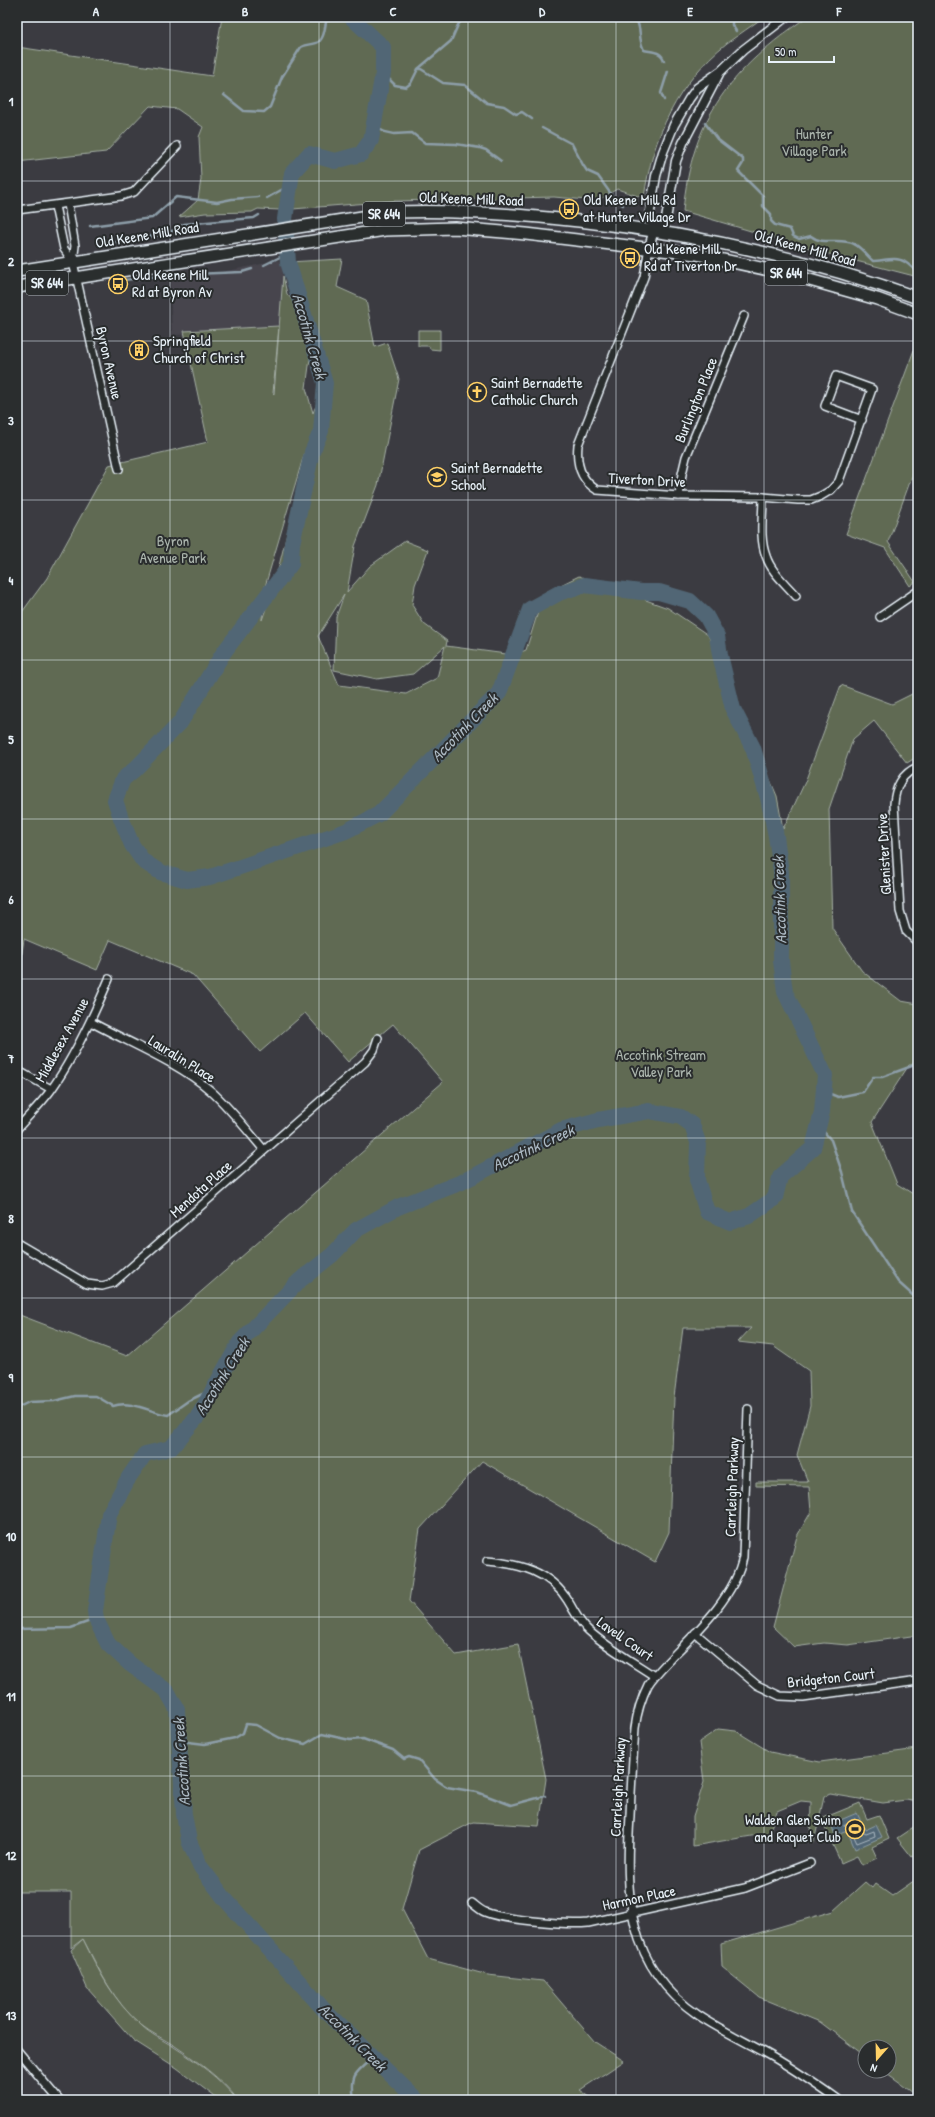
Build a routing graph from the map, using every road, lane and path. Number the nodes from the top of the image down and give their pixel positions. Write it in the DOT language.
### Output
graph roads {
  1 [pos="786,17"];
  2 [pos="721,71"];
  3 [pos="176,146"];
  4 [pos="68,204"];
  5 [pos="55,206"];
  6 [pos="17,210"];
  7 [pos="654,230"];
  8 [pos="649,248"];
  9 [pos="73,262"];
  10 [pos="17,270"];
  11 [pos="77,278"];
  12 [pos="17,287"];
  13 [pos="918,298"];
  14 [pos="918,314"];
  15 [pos="744,316"];
  16 [pos="862,420"];
  17 [pos="119,470"];
  18 [pos="679,496"];
  19 [pos="762,497"];
  20 [pos="918,591"];
  21 [pos="796,596"];
  22 [pos="880,617"];
  23 [pos="918,767"];
  24 [pos="918,943"];
  25 [pos="109,979"];
  26 [pos="91,1022"];
  27 [pos="378,1038"];
  28 [pos="17,1070"];
  29 [pos="51,1090"];
  30 [pos="17,1129"];
  31 [pos="264,1150"];
  32 [pos="17,1243"];
  33 [pos="748,1409"];
  34 [pos="487,1561"];
  35 [pos="695,1633"];
  36 [pos="654,1676"];
  37 [pos="918,1681"];
  38 [pos="810,1863"];
  39 [pos="472,1903"];
  40 [pos="631,1913"];
  41 [pos="17,2050"];
  42 [pos="59,2100"];
  43 [pos="838,2100"];
  1 -- 2 [label="street"];
  2 -- 7 [label="street"];
  2 -- 7 [label="street"];
  3 -- 4 [label="street"];
  4 -- 5 [label="street"];
  4 -- 9 [label="street"];
  5 -- 6 [label="street"];
  5 -- 9 [label="street"];
  7 -- 8 [label="street"];
  7 -- 9 [label="main road, Old Keene Mill Road / SR 644"];
  7 -- 13 [label="main road, Old Keene Mill Road / SR 644"];
  8 -- 11 [label="main road, Old Keene Mill Road / SR 644"];
  8 -- 14 [label="main road, Old Keene Mill Road / SR 644"];
  8 -- 18 [label="street, Tiverton Drive"];
  9 -- 10 [label="main road, Old Keene Mill Road / SR 644"];
  9 -- 11 [label="street, Byron Avenue"];
  11 -- 12 [label="main road, Old Keene Mill Road / SR 644"];
  11 -- 17 [label="street, Byron Avenue"];
  15 -- 18 [label="street, Burlington Place"];
  16 -- 16 [label="street, Tiverton Drive"];
  16 -- 19 [label="street, Tiverton Drive"];
  18 -- 19 [label="street, Tiverton Drive"];
  19 -- 21 [label="street"];
  20 -- 22 [label="street"];
  23 -- 24 [label="street, Glenister Drive"];
  25 -- 26 [label="street, Middlesex Avenue"];
  26 -- 29 [label="street, Middlesex Avenue"];
  26 -- 31 [label="street, Lauralin Place"];
  27 -- 31 [label="street, Mendota Place"];
  28 -- 29 [label="street"];
  29 -- 30 [label="street, Middlesex Avenue"];
  31 -- 32 [label="street, Mendota Place"];
  33 -- 35 [label="street, Carrleigh Parkway"];
  34 -- 36 [label="street, Lavell Court"];
  35 -- 36 [label="street, Carrleigh Parkway"];
  35 -- 37 [label="street, Bridgeton Court"];
  36 -- 40 [label="street, Carrleigh Parkway"];
  38 -- 40 [label="street, Harmon Place"];
  39 -- 40 [label="street, Harmon Place"];
  40 -- 43 [label="street, Carrleigh Parkway"];
  41 -- 42 [label="street"];
}
